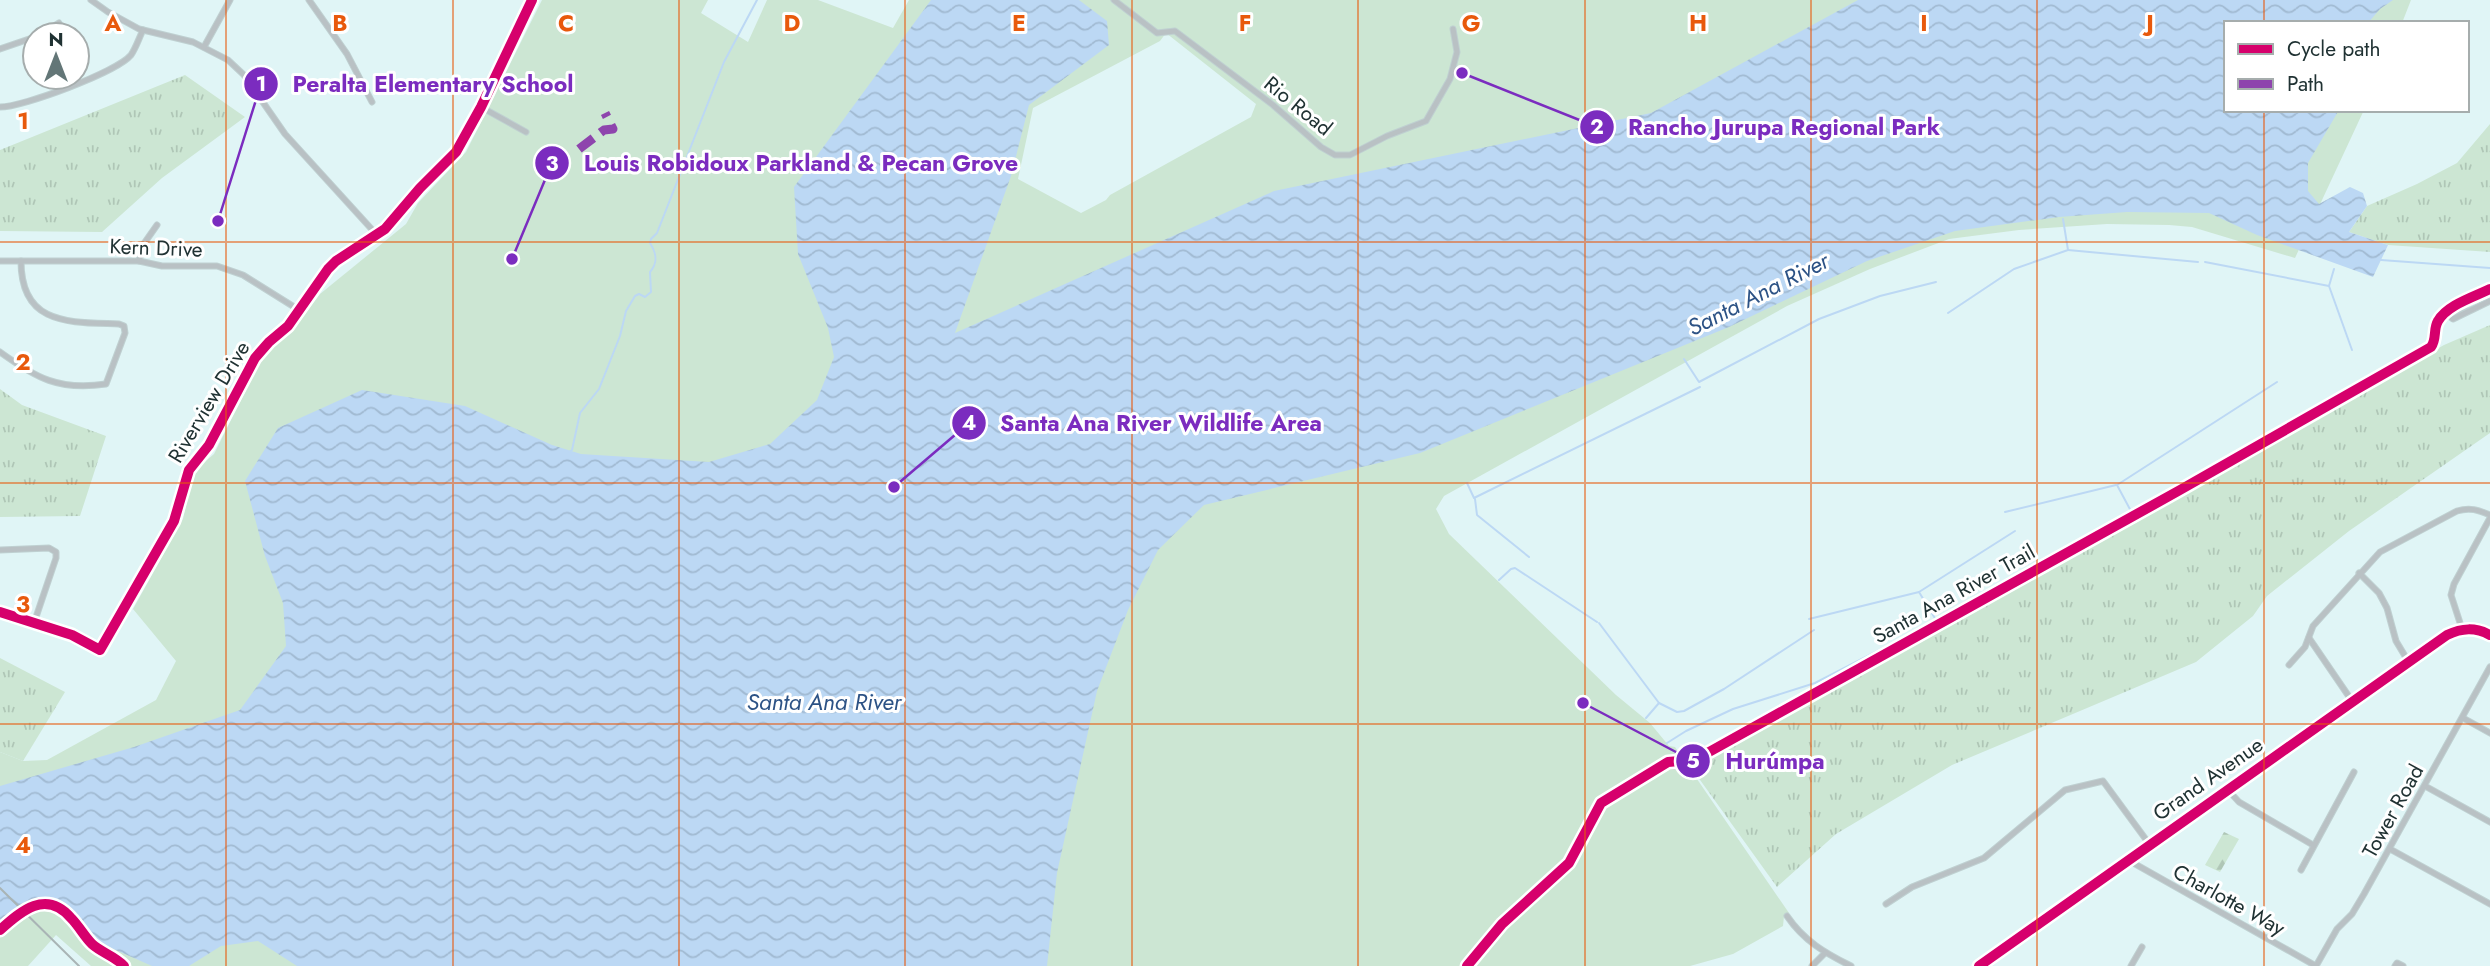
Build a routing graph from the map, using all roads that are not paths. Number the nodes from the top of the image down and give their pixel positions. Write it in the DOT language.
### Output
graph roads {
  1 [pos="91,0"];
  2 [pos="230,0"];
  3 [pos="309,0"];
  4 [pos="532,0"];
  5 [pos="1114,0"];
  6 [pos="1453,29"];
  7 [pos="143,30"];
  8 [pos="21,42"];
  9 [pos="204,47"];
  10 [pos="0,49"];
  11 [pos="372,102"];
  12 [pos="0,107"];
  13 [pos="481,107"];
  14 [pos="526,132"];
  15 [pos="157,225"];
  16 [pos="377,235"];
  17 [pos="0,261"];
  18 [pos="21,261"];
  19 [pos="139,261"];
  20 [pos="2490,291"];
  21 [pos="2490,301"];
  22 [pos="299,310"];
  23 [pos="0,352"];
  24 [pos="2490,517"];
  25 [pos="0,550"];
  26 [pos="2359,573"];
  27 [pos="0,612"];
  28 [pos="34,624"];
  29 [pos="2462,629"];
  30 [pos="2490,635"];
  31 [pos="2309,638"];
  32 [pos="2409,661"];
  33 [pos="2289,665"];
  34 [pos="2490,667"];
  35 [pos="2352,701"];
  36 [pos="2463,718"];
  37 [pos="2490,733"];
  38 [pos="2354,772"];
  39 [pos="2425,786"];
  40 [pos="2228,790"];
  41 [pos="2490,822"];
  42 [pos="2150,845"];
  43 [pos="2313,845"];
  44 [pos="2390,849"];
  45 [pos="2128,860"];
  46 [pos="2301,870"];
  47 [pos="1886,904"];
  48 [pos="2490,904"];
  49 [pos="1787,916"];
  50 [pos="2142,947"];
  51 [pos="1825,953"];
  52 [pos="1812,966"];
  53 [pos="1851,966"];
  54 [pos="1979,966"];
  55 [pos="2131,966"];
  56 [pos="2316,966"];
  57 [pos="2395,966"];
  58 [pos="2403,966"];
  1 -- 7 [label="street"];
  2 -- 9 [label="street"];
  3 -- 11 [label="street"];
  4 -- 13 [label="street, Riverview Drive"];
  5 -- 6 [label="street, Rio Road"];
  7 -- 9 [label="street"];
  7 -- 12 [label="street"];
  8 -- 10 [label="street"];
  9 -- 16 [label="street"];
  13 -- 14 [label="street"];
  13 -- 16 [label="street, Riverview Drive"];
  15 -- 19 [label="street"];
  16 -- 22 [label="street, Riverview Drive"];
  17 -- 18 [label="street, Kern Drive"];
  18 -- 19 [label="street, Kern Drive"];
  18 -- 23 [label="street"];
  19 -- 22 [label="street, Kern Drive"];
  20 -- 21 [label="street"];
  22 -- 28 [label="street, Riverview Drive"];
  24 -- 26 [label="street"];
  24 -- 29 [label="street"];
  25 -- 28 [label="street"];
  26 -- 31 [label="street"];
  26 -- 32 [label="street"];
  27 -- 28 [label="street"];
  29 -- 30 [label="street"];
  29 -- 32 [label="street, Grand Avenue"];
  31 -- 33 [label="street"];
  31 -- 35 [label="street"];
  32 -- 35 [label="street, Grand Avenue"];
  34 -- 36 [label="street, Tower Road"];
  35 -- 40 [label="street, Grand Avenue"];
  36 -- 37 [label="street"];
  36 -- 39 [label="street, Tower Road"];
  38 -- 43 [label="street"];
  39 -- 41 [label="street"];
  39 -- 44 [label="street, Tower Road"];
  40 -- 42 [label="street, Grand Avenue"];
  40 -- 43 [label="street"];
  42 -- 45 [label="street, Grand Avenue"];
  42 -- 47 [label="street"];
  43 -- 46 [label="street"];
  44 -- 48 [label="street"];
  44 -- 56 [label="street, Tower Road"];
  45 -- 54 [label="street, Grand Avenue"];
  45 -- 56 [label="street, Charlotte Way"];
  49 -- 51 [label="street"];
  50 -- 55 [label="street"];
  51 -- 52 [label="street"];
  51 -- 53 [label="street"];
  57 -- 58 [label="street"];
}
